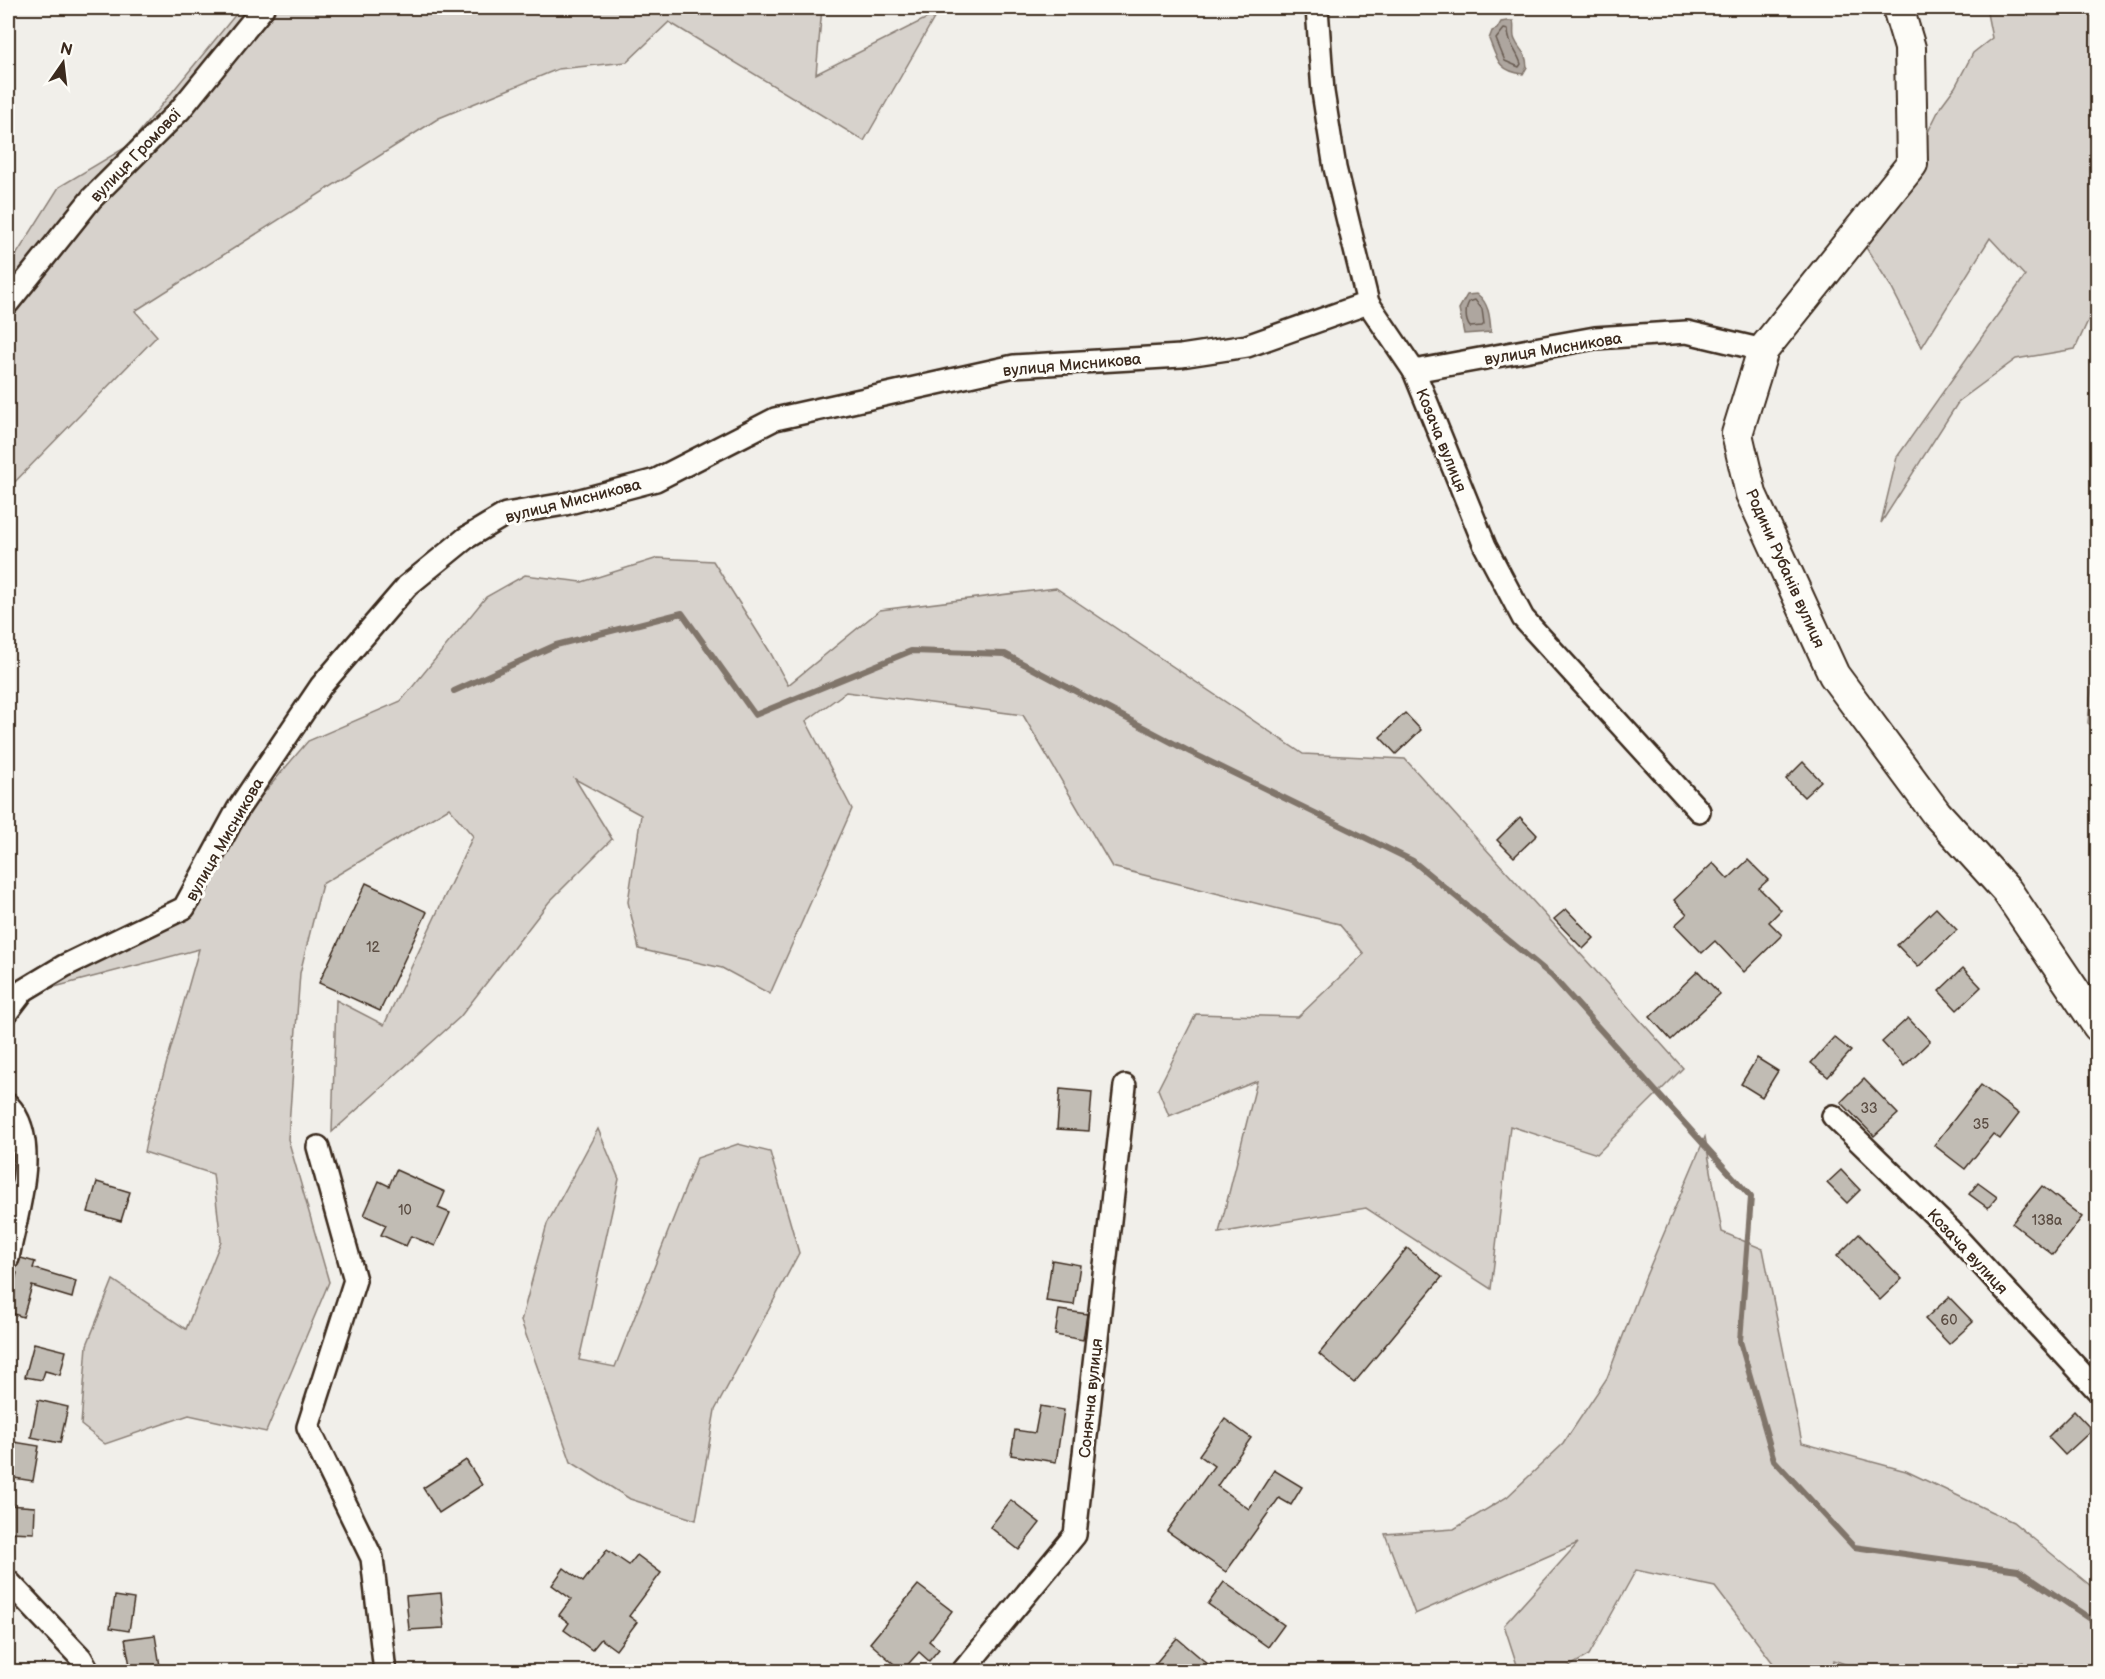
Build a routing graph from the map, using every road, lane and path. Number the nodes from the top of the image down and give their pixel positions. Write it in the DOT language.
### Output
graph roads {
  1 [pos="263,8"];
  2 [pos="1317,8"];
  3 [pos="1898,8"];
  4 [pos="8,303"];
  5 [pos="1368,303"];
  6 [pos="1763,350"];
  7 [pos="1414,371"];
  8 [pos="1700,811"];
  9 [pos="8,1011"];
  10 [pos="2097,1026"];
  11 [pos="1125,1086"];
  12 [pos="8,1105"];
  13 [pos="1833,1116"];
  14 [pos="318,1147"];
  15 [pos="8,1258"];
  16 [pos="2097,1391"];
  17 [pos="8,1581"];
  18 [pos="88,1671"];
  19 [pos="385,1671"];
  20 [pos="962,1671"];
  1 -- 4 [label="street, вулиця Громової"];
  2 -- 5 [label="street, Козача вулиця"];
  3 -- 6 [label="street, Родини Рубанів вулиця"];
  5 -- 7 [label="street, Козача вулиця"];
  5 -- 9 [label="street, вулиця Мисникова"];
  6 -- 7 [label="street, вулиця Мисникова"];
  6 -- 10 [label="street, Родини Рубанів вулиця"];
  7 -- 8 [label="street, Козача вулиця"];
  11 -- 20 [label="street, Сонячна вулиця"];
  12 -- 15 [label="street"];
  13 -- 16 [label="street, Козача вулиця"];
  14 -- 19 [label="street"];
  17 -- 18 [label="street"];
}
